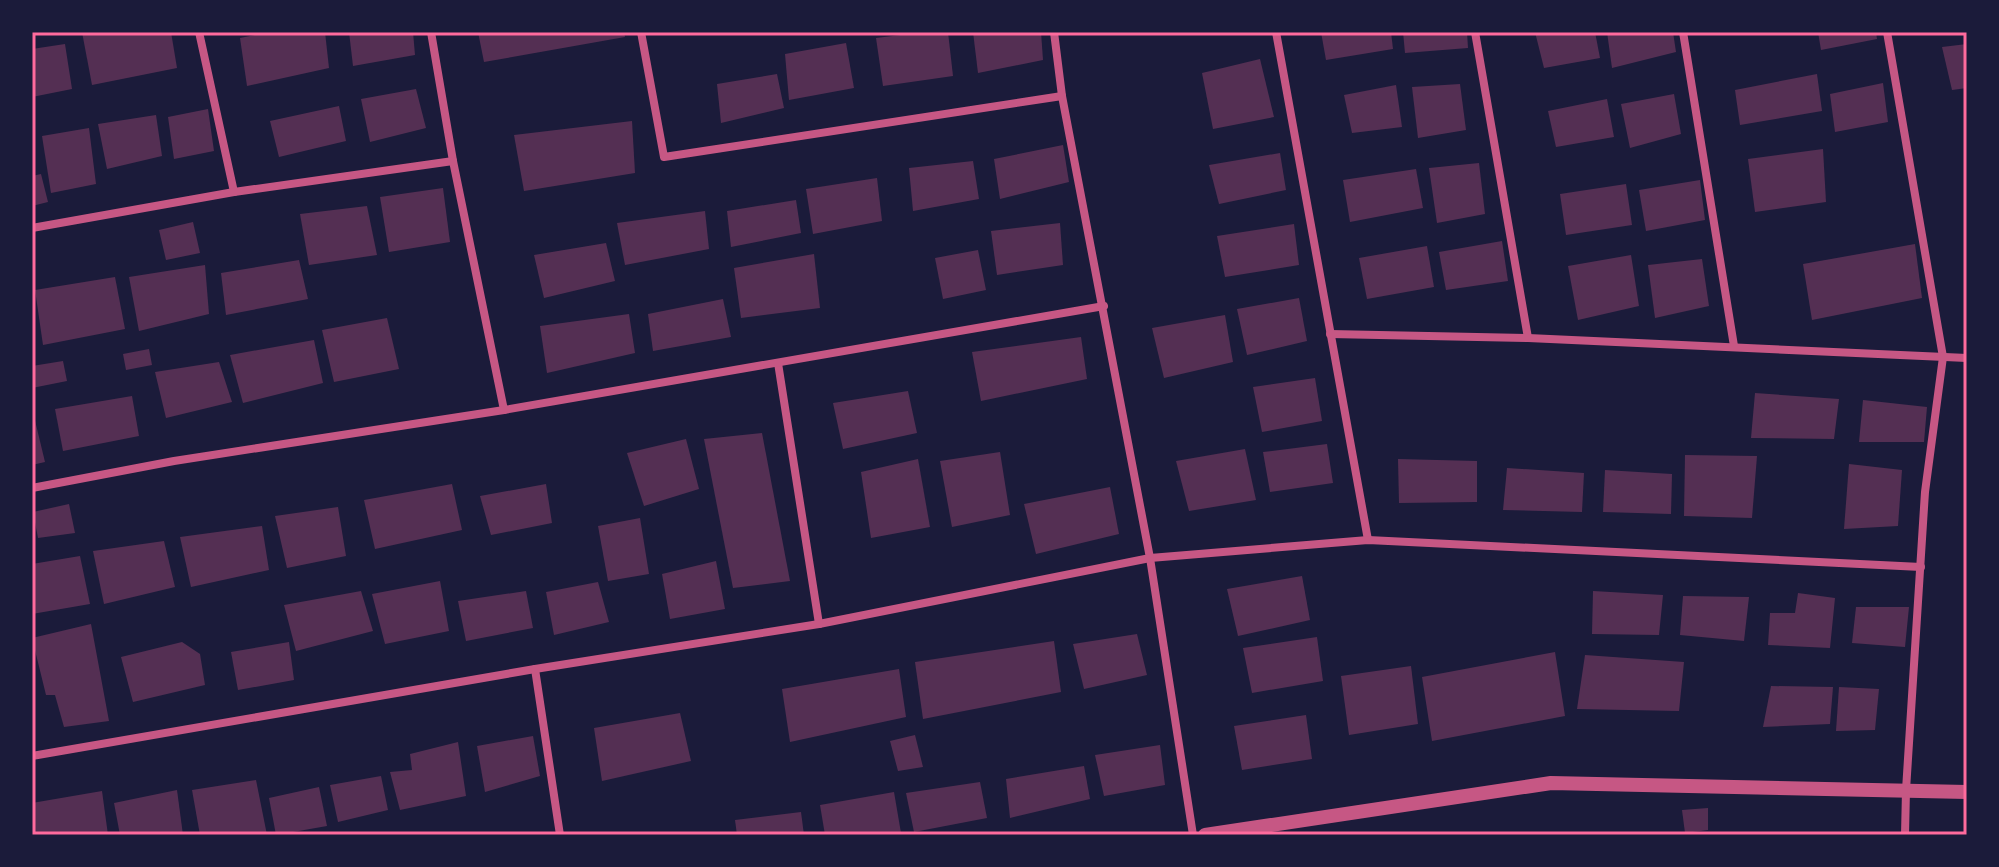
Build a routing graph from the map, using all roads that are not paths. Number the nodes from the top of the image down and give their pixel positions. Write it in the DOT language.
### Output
graph roads {
  1 [pos="199,32"];
  2 [pos="431,32"];
  3 [pos="641,32"];
  4 [pos="1054,32"];
  5 [pos="1276,32"];
  6 [pos="1475,32"];
  7 [pos="1683,32"];
  8 [pos="1887,32"];
  9 [pos="1062,96"];
  10 [pos="453,161"];
  11 [pos="234,192"];
  12 [pos="32,228"];
  13 [pos="1104,306"];
  14 [pos="1330,334"];
  15 [pos="1528,338"];
  16 [pos="1734,346"];
  17 [pos="1943,357"];
  18 [pos="1967,358"];
  19 [pos="778,363"];
  20 [pos="504,410"];
  21 [pos="32,488"];
  22 [pos="1368,540"];
  23 [pos="1150,558"];
  24 [pos="1921,567"];
  25 [pos="819,624"];
  26 [pos="535,669"];
  27 [pos="32,756"];
  28 [pos="1906,790"];
  29 [pos="1967,792"];
  30 [pos="560,835"];
  31 [pos="1193,835"];
  32 [pos="1205,835"];
  33 [pos="1905,835"];
  1 -- 11 [label="street"];
  2 -- 10 [label="street"];
  3 -- 9 [label="street"];
  4 -- 9 [label="street"];
  5 -- 14 [label="street"];
  6 -- 15 [label="street"];
  7 -- 16 [label="street"];
  8 -- 17 [label="street"];
  9 -- 13 [label="street"];
  10 -- 11 [label="street"];
  10 -- 20 [label="street"];
  11 -- 12 [label="street"];
  13 -- 19 [label="street"];
  13 -- 23 [label="street"];
  14 -- 15 [label="street"];
  14 -- 22 [label="street"];
  15 -- 16 [label="street"];
  16 -- 17 [label="street"];
  17 -- 18 [label="street"];
  17 -- 24 [label="street"];
  19 -- 20 [label="street"];
  19 -- 25 [label="street"];
  20 -- 21 [label="street"];
  22 -- 23 [label="street"];
  22 -- 24 [label="street"];
  23 -- 25 [label="street"];
  23 -- 31 [label="street"];
  24 -- 28 [label="street"];
  25 -- 26 [label="street"];
  26 -- 27 [label="street"];
  26 -- 30 [label="street"];
  28 -- 29 [label="street"];
  28 -- 32 [label="street"];
  28 -- 33 [label="street"];
}
